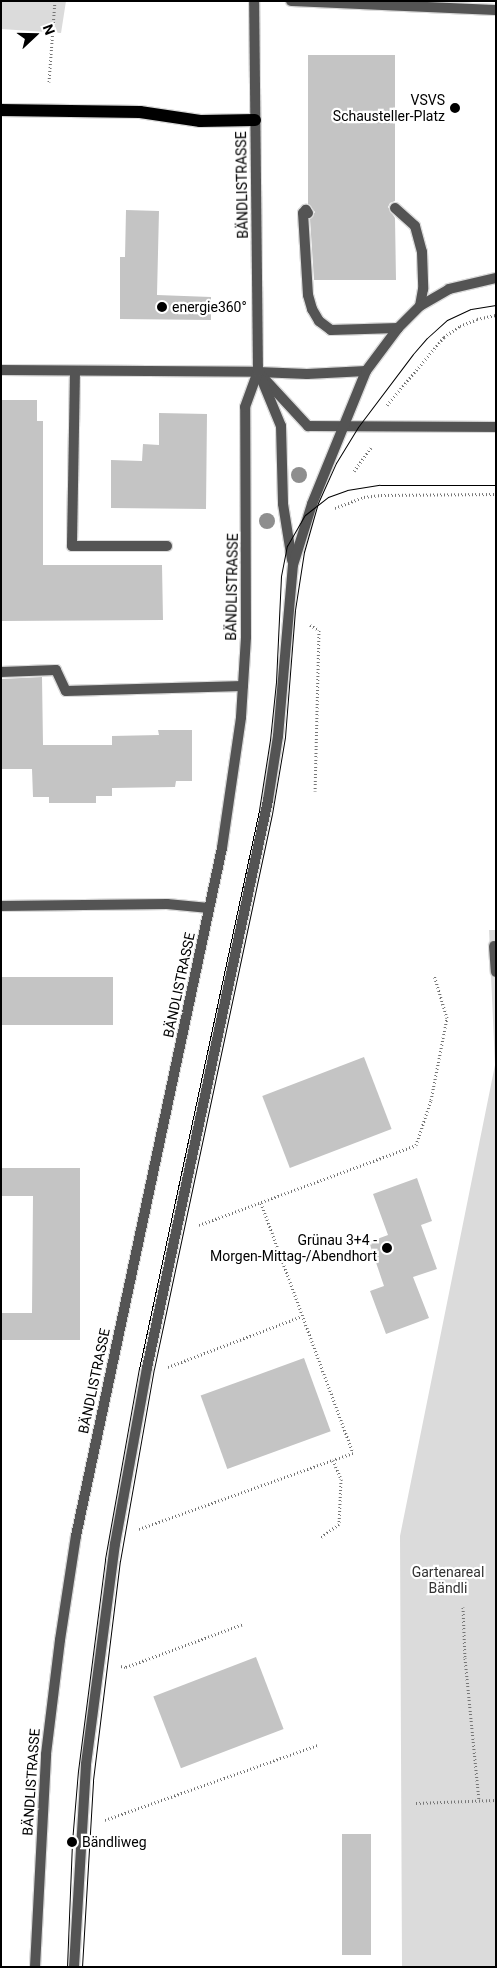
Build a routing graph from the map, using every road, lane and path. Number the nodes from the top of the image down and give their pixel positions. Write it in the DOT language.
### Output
graph roads {
  1 [pos="55,1"];
  2 [pos="254,1"];
  3 [pos="291,1"];
  4 [pos="355,3"];
  5 [pos="496,10"];
  6 [pos="49,82"];
  7 [pos="1,110"];
  8 [pos="255,120"];
  9 [pos="395,208"];
  10 [pos="308,213"];
  11 [pos="496,278"];
  12 [pos="420,306"];
  13 [pos="496,315"];
  14 [pos="398,328"];
  15 [pos="1,370"];
  16 [pos="75,371"];
  17 [pos="366,371"];
  18 [pos="258,372"];
  19 [pos="387,406"];
  20 [pos="496,426"];
  21 [pos="344,428"];
  22 [pos="371,447"];
  23 [pos="354,471"];
  24 [pos="496,494"];
  25 [pos="332,510"];
  26 [pos="167,546"];
  27 [pos="293,565"];
  28 [pos="306,633"];
  29 [pos="1,672"];
  30 [pos="243,686"];
  31 [pos="315,791"];
  32 [pos="1,906"];
  33 [pos="210,908"];
  34 [pos="494,946"];
  35 [pos="496,972"];
  36 [pos="434,975"];
  37 [pos="260,1203"];
  38 [pos="201,1217"];
  39 [pos="199,1225"];
  40 [pos="197,1234"];
  41 [pos="302,1316"];
  42 [pos="170,1358"];
  43 [pos="168,1367"];
  44 [pos="166,1377"];
  45 [pos="333,1460"];
  46 [pos="138,1520"];
  47 [pos="320,1538"];
  48 [pos="463,1606"];
  49 [pos="243,1624"];
  50 [pos="117,1666"];
  51 [pos="318,1745"];
  52 [pos="479,1800"];
  53 [pos="496,1800"];
  54 [pos="416,1803"];
  55 [pos="103,1811"];
  56 [pos="34,1967"];
  57 [pos="74,1967"];
  1 -- 6 [label="path"];
  2 -- 8 [label="street, BÄNDLISTRASSE"];
  3 -- 4 [label="street"];
  4 -- 5 [label="street"];
  7 -- 8 [label="main road"];
  8 -- 18 [label="street, BÄNDLISTRASSE"];
  9 -- 12 [label="street"];
  10 -- 14 [label="street"];
  11 -- 12 [label="street"];
  12 -- 14 [label="street"];
  13 -- 19 [label="path"];
  14 -- 17 [label="street"];
  15 -- 16 [label="street"];
  16 -- 18 [label="street"];
  16 -- 26 [label="street"];
  17 -- 18 [label="street"];
  17 -- 21 [label="street"];
  18 -- 21 [label="street"];
  18 -- 27 [label="street"];
  18 -- 30 [label="street, BÄNDLISTRASSE"];
  20 -- 21 [label="street"];
  21 -- 27 [label="street"];
  22 -- 23 [label="path"];
  24 -- 25 [label="path"];
  27 -- 57 [label="street"];
  28 -- 31 [label="path"];
  29 -- 30 [label="street"];
  30 -- 33 [label="street, BÄNDLISTRASSE"];
  32 -- 33 [label="street"];
  33 -- 56 [label="street, BÄNDLISTRASSE"];
  34 -- 35 [label="street"];
  36 -- 37 [label="path"];
  37 -- 39 [label="path"];
  37 -- 41 [label="path"];
  38 -- 39 [label="path"];
  39 -- 40 [label="path"];
  41 -- 43 [label="path"];
  41 -- 45 [label="path"];
  42 -- 43 [label="path"];
  43 -- 44 [label="path"];
  45 -- 46 [label="path"];
  45 -- 47 [label="path"];
  48 -- 52 [label="path"];
  49 -- 50 [label="path"];
  51 -- 55 [label="path"];
  52 -- 53 [label="path"];
  52 -- 54 [label="path"];
}
